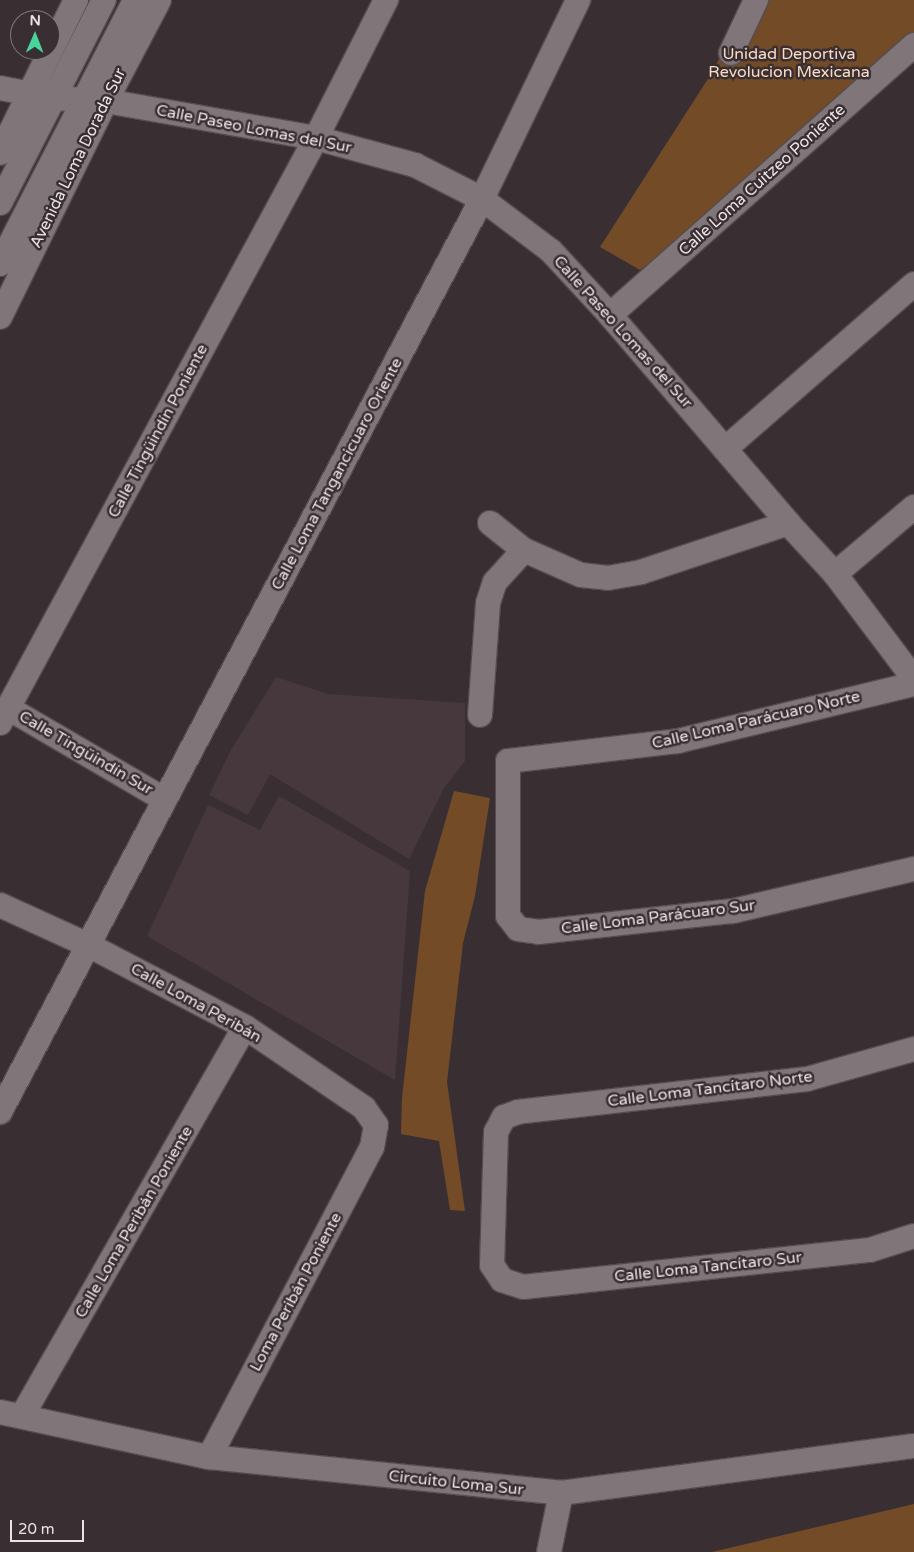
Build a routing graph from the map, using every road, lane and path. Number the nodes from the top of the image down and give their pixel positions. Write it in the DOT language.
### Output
graph roads {
  1 [pos="76,0"];
  2 [pos="104,0"];
  3 [pos="135,0"];
  4 [pos="159,0"];
  5 [pos="386,0"];
  6 [pos="578,0"];
  7 [pos="756,0"];
  8 [pos="914,45"];
  9 [pos="731,52"];
  10 [pos="0,88"];
  11 [pos="28,94"];
  12 [pos="52,98"];
  13 [pos="82,101"];
  14 [pos="106,101"];
  15 [pos="316,138"];
  16 [pos="0,153"];
  17 [pos="482,199"];
  18 [pos="0,203"];
  19 [pos="0,264"];
  20 [pos="914,284"];
  21 [pos="610,315"];
  22 [pos="0,317"];
  23 [pos="725,449"];
  24 [pos="914,507"];
  25 [pos="490,522"];
  26 [pos="788,523"];
  27 [pos="524,550"];
  28 [pos="835,574"];
  29 [pos="914,679"];
  30 [pos="914,684"];
  31 [pos="480,715"];
  32 [pos="4,716"];
  33 [pos="164,799"];
  34 [pos="914,869"];
  35 [pos="0,905"];
  36 [pos="518,929"];
  37 [pos="90,946"];
  38 [pos="245,1027"];
  39 [pos="914,1050"];
  40 [pos="0,1112"];
  41 [pos="376,1124"];
  42 [pos="914,1236"];
  43 [pos="502,1280"];
  44 [pos="11,1414"];
  45 [pos="914,1446"];
  46 [pos="209,1457"];
  47 [pos="562,1493"];
  48 [pos="549,1552"];
  1 -- 11 [label="street"];
  2 -- 12 [label="street"];
  3 -- 13 [label="street, Avenida Loma Dorada Sur"];
  4 -- 14 [label="street, Avenida Loma Dorada Sur"];
  5 -- 15 [label="street, Calle Tingüindín Poniente"];
  6 -- 17 [label="street, Calle Loma Tangancicuaro Oriente"];
  7 -- 9 [label="street"];
  8 -- 21 [label="street, Calle Loma Cuitzeo Poniente"];
  10 -- 11 [label="street, Calle Paseo Lomas del Sur"];
  11 -- 12 [label="street, Calle Paseo Lomas del Sur"];
  11 -- 16 [label="street"];
  12 -- 13 [label="street, Calle Paseo Lomas del Sur"];
  12 -- 18 [label="street"];
  13 -- 14 [label="street, Calle Paseo Lomas del Sur"];
  13 -- 19 [label="street, Avenida Loma Dorada Sur"];
  14 -- 15 [label="street, Calle Paseo Lomas del Sur"];
  14 -- 22 [label="street, Avenida Loma Dorada Sur"];
  15 -- 17 [label="street, Calle Paseo Lomas del Sur"];
  15 -- 32 [label="street, Calle Tingüindín Poniente"];
  17 -- 21 [label="street, Calle Paseo Lomas del Sur"];
  17 -- 33 [label="street, Calle Loma Tangancicuaro Oriente"];
  20 -- 23 [label="street"];
  21 -- 23 [label="street, Calle Paseo Lomas del Sur"];
  23 -- 26 [label="street, Calle Paseo Lomas del Sur"];
  24 -- 28 [label="street"];
  25 -- 27 [label="street"];
  26 -- 27 [label="street"];
  26 -- 28 [label="street, Calle Paseo Lomas del Sur"];
  27 -- 31 [label="street"];
  28 -- 29 [label="street, Calle Paseo Lomas del Sur"];
  30 -- 36 [label="street, Calle Loma Parácuaro Norte"];
  32 -- 33 [label="street, Calle Tingüindín Sur"];
  33 -- 37 [label="street, Calle Loma Tangancicuaro Oriente"];
  34 -- 36 [label="street, Calle Loma Parácuaro Sur"];
  35 -- 37 [label="street, Calle Loma Peribán"];
  37 -- 38 [label="street, Calle Loma Peribán"];
  37 -- 40 [label="street, Calle Loma Tangancicuaro Oriente"];
  38 -- 41 [label="street, Calle Loma Peribán"];
  38 -- 44 [label="street, Calle Loma Peribán Poniente"];
  39 -- 43 [label="street, Calle Loma Tancítaro Norte"];
  41 -- 46 [label="street, Loma Peribán Poniente"];
  42 -- 43 [label="street, Calle Loma Tancítaro Sur"];
  44 -- 46 [label="street, Circuito Loma Sur"];
  45 -- 47 [label="street, Circuito Loma Sur"];
  46 -- 47 [label="street, Circuito Loma Sur"];
  47 -- 48 [label="street"];
}
